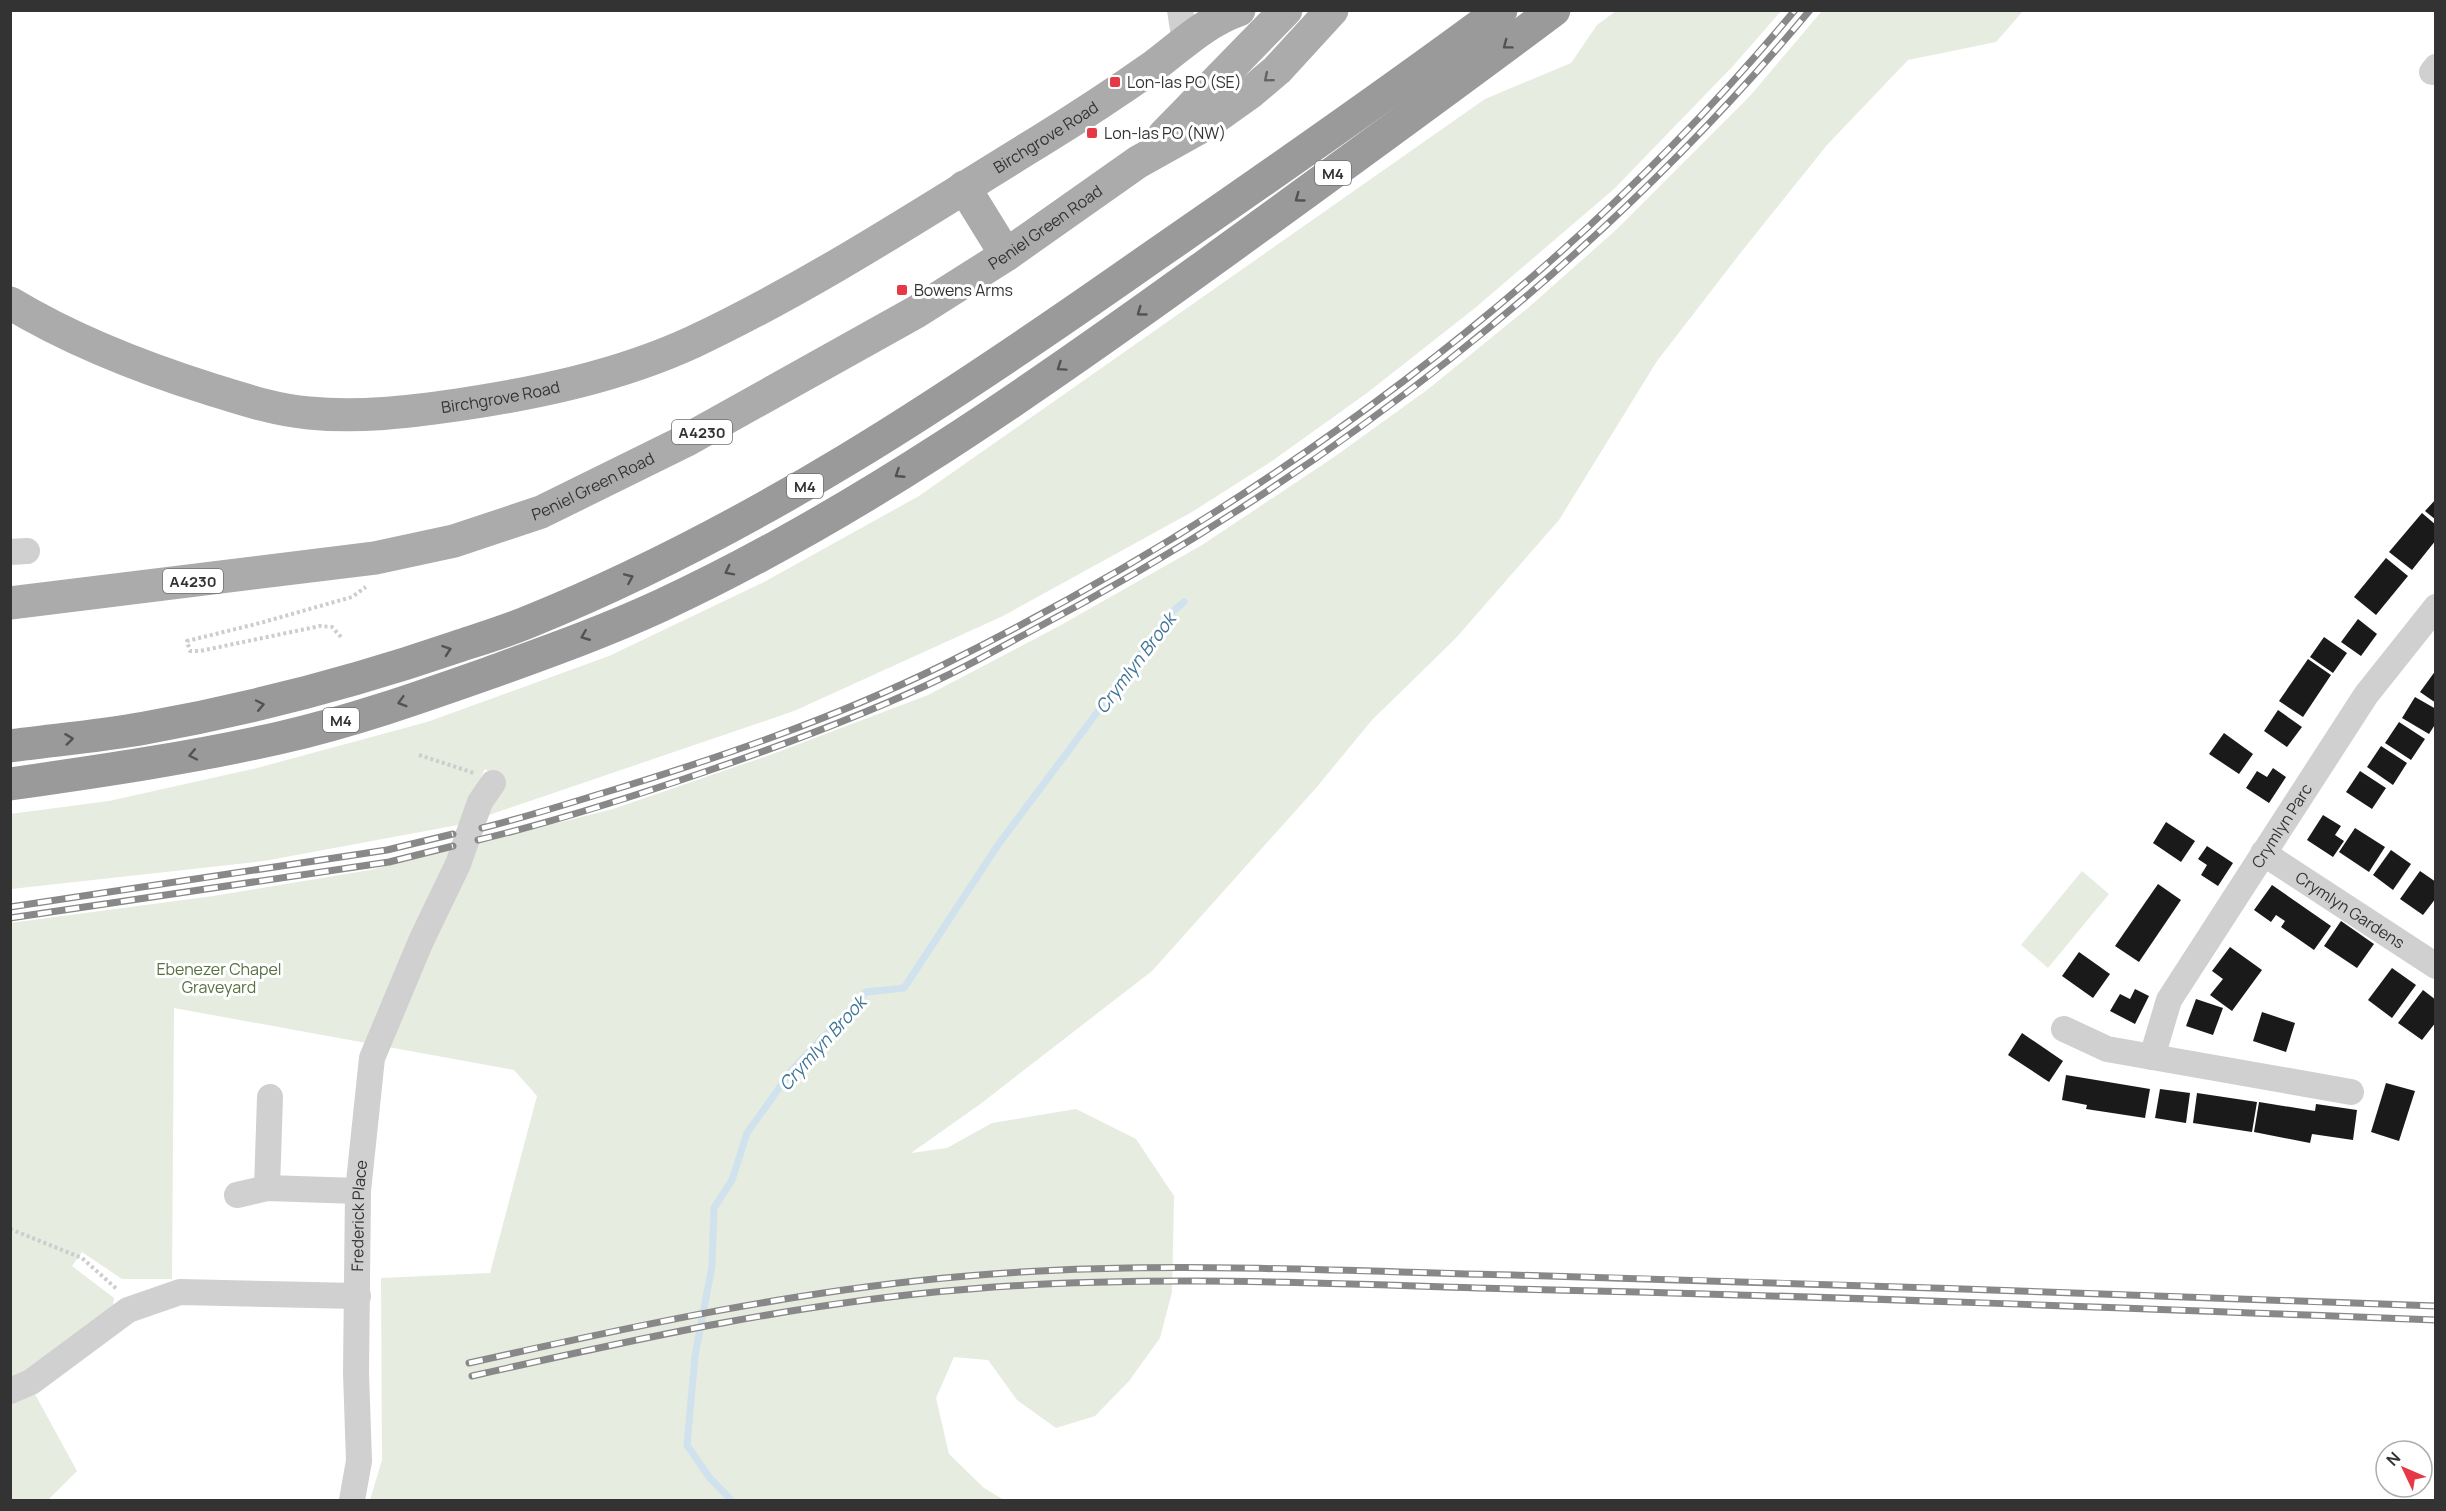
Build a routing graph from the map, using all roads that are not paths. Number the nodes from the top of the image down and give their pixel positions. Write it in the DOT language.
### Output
graph roads {
  1 [pos="1239,10"];
  2 [pos="1286,10"];
  3 [pos="1332,10"];
  4 [pos="1501,10"];
  5 [pos="1554,10"];
  6 [pos="1182,26"];
  7 [pos="1308,36"];
  8 [pos="1248,47"];
  9 [pos="1138,162"];
  10 [pos="964,187"];
  11 [pos="1006,255"];
  12 [pos="10,303"];
  13 [pos="10,603"];
  14 [pos="2436,607"];
  15 [pos="10,746"];
  16 [pos="493,783"];
  17 [pos="10,784"];
  18 [pos="2263,853"];
  19 [pos="2436,966"];
  20 [pos="2064,1029"];
  21 [pos="2152,1057"];
  22 [pos="2351,1092"];
  23 [pos="270,1096"];
  24 [pos="267,1188"];
  25 [pos="358,1191"];
  26 [pos="237,1196"];
  27 [pos="358,1296"];
  28 [pos="10,1392"];
  29 [pos="352,1500"];
  1 -- 6 [label="main road, Birchgrove Road"];
  2 -- 8 [label="main road, A4230"];
  3 -- 7 [label="main road, A4230"];
  15 -- 4 [label="highway, M4, one-way"];
  5 -- 17 [label="highway, M4, one-way"];
  6 -- 8 [label="main road, Birchgrove Road"];
  6 -- 10 [label="main road, Birchgrove Road"];
  7 -- 8 [label="main road, Birchgrove Road"];
  7 -- 9 [label="main road, Peniel Green Road / A4230, one-way"];
  8 -- 9 [label="main road, Peniel Green Road / A4230"];
  9 -- 11 [label="main road, Peniel Green Road / A4230"];
  10 -- 11 [label="main road"];
  10 -- 12 [label="main road, Birchgrove Road"];
  11 -- 13 [label="main road, Peniel Green Road / A4230"];
  14 -- 18 [label="street, Crymlyn Parc"];
  16 -- 25 [label="street, Frederick Place"];
  18 -- 19 [label="street, Crymlyn Gardens"];
  18 -- 21 [label="street, Crymlyn Parc"];
  20 -- 21 [label="street"];
  21 -- 22 [label="street"];
  23 -- 24 [label="street"];
  24 -- 25 [label="street"];
  24 -- 26 [label="street"];
  25 -- 27 [label="street, Frederick Place"];
  27 -- 28 [label="street"];
  27 -- 29 [label="street, Frederick Place"];
}
